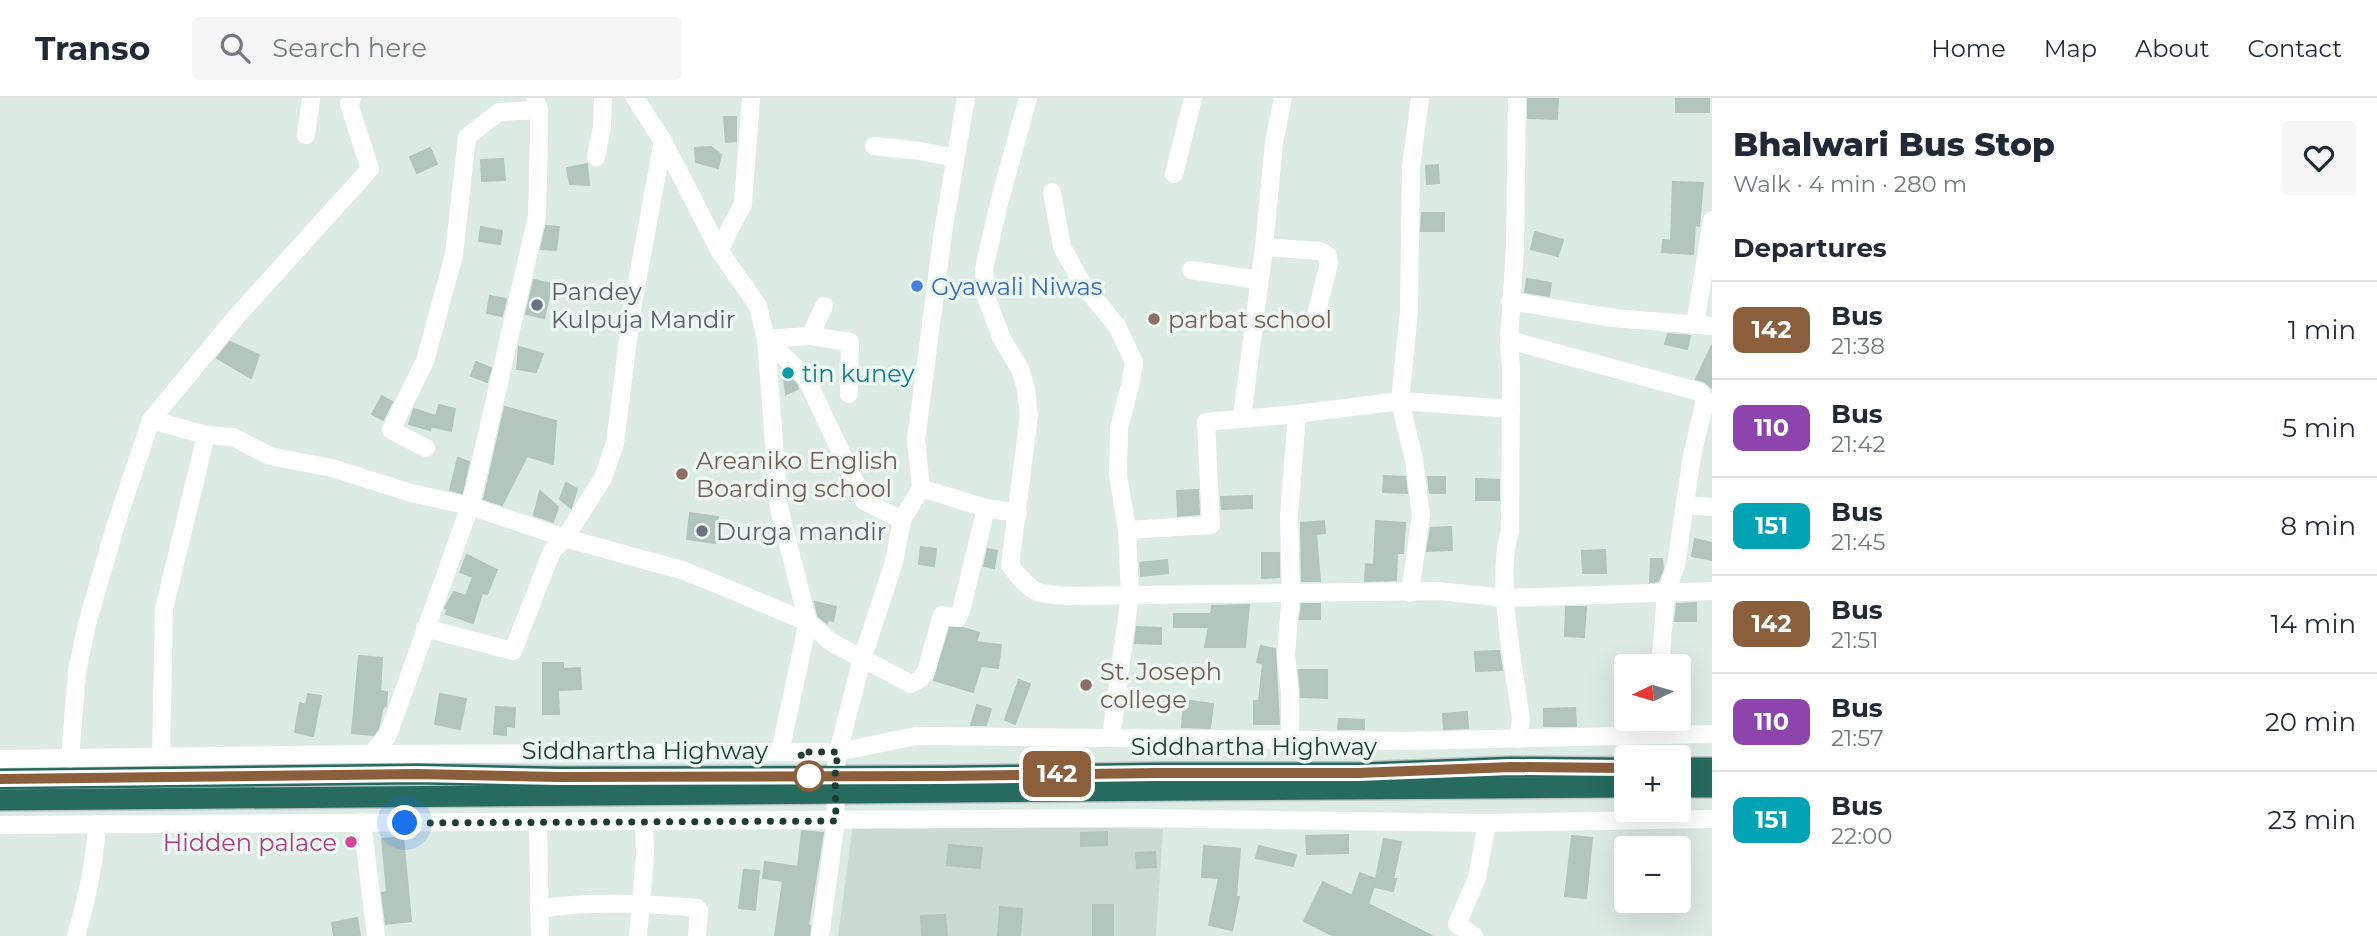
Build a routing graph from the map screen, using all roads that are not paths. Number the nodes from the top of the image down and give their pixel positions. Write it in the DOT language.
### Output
graph roads {
  1 [pos="312,98"];
  2 [pos="352,98"];
  3 [pos="603,98"];
  4 [pos="635,98"];
  5 [pos="751,98"];
  6 [pos="966,98"];
  7 [pos="1028,98"];
  8 [pos="1194,98"];
  9 [pos="1420,98"];
  10 [pos="1517,98"];
  11 [pos="1279,99"];
  12 [pos="537,104"];
  13 [pos="306,135"];
  14 [pos="663,141"];
  15 [pos="874,146"];
  16 [pos="596,157"];
  17 [pos="955,158"];
  18 [pos="1174,174"];
  19 [pos="1052,192"];
  20 [pos="1712,220"];
  21 [pos="1264,247"];
  22 [pos="719,250"];
  23 [pos="1191,270"];
  24 [pos="1259,280"];
  25 [pos="1510,301"];
  26 [pos="824,306"];
  27 [pos="1315,320"];
  28 [pos="1704,326"];
  29 [pos="810,336"];
  30 [pos="766,338"];
  31 [pos="1509,340"];
  32 [pos="849,394"];
  33 [pos="1400,401"];
  34 [pos="1709,402"];
  35 [pos="1511,409"];
  36 [pos="1297,414"];
  37 [pos="1242,417"];
  38 [pos="152,420"];
  39 [pos="206,435"];
  40 [pos="426,448"];
  41 [pos="920,488"];
  42 [pos="1686,505"];
  43 [pos="470,506"];
  44 [pos="1712,507"];
  45 [pos="986,508"];
  46 [pos="1018,513"];
  47 [pos="902,520"];
  48 [pos="1126,530"];
  49 [pos="565,538"];
  50 [pos="1712,591"];
  51 [pos="1291,593"];
  52 [pos="1410,593"];
  53 [pos="1666,593"];
  54 [pos="1130,595"];
  55 [pos="1506,598"];
  56 [pos="808,622"];
  57 [pos="425,628"];
  58 [pos="1661,654"];
  59 [pos="862,659"];
  60 [pos="1614,730"];
  61 [pos="1690,732"];
  62 [pos="1712,734"];
  63 [pos="1111,737"];
  64 [pos="1518,739"];
  65 [pos="1290,740"];
  66 [pos="780,752"];
  67 [pos="838,752"];
  68 [pos="371,754"];
  69 [pos="161,756"];
  70 [pos="0,759"];
  71 [pos="70,759"];
  72 [pos="1614,768"];
  73 [pos="1691,768"];
  74 [pos="1712,768"];
  75 [pos="0,779"];
  76 [pos="835,783"];
  77 [pos="1614,787"];
  78 [pos="1691,787"];
  79 [pos="1712,787"];
  80 [pos="0,800"];
  81 [pos="1712,818"];
  82 [pos="645,821"];
  83 [pos="836,821"];
  84 [pos="362,822"];
  85 [pos="538,823"];
  86 [pos="1487,823"];
  87 [pos="97,824"];
  88 [pos="0,825"];
  89 [pos="642,903"];
  90 [pos="539,909"];
  91 [pos="76,936"];
  92 [pos="376,936"];
  93 [pos="540,936"];
  94 [pos="638,936"];
  95 [pos="697,936"];
  96 [pos="820,936"];
  97 [pos="1474,936"];
  1 -- 13 [label="street"];
  2 -- 38 [label="street"];
  3 -- 16 [label="street"];
  4 -- 14 [label="street"];
  5 -- 22 [label="street"];
  6 -- 17 [label="street"];
  7 -- 46 [label="street"];
  8 -- 18 [label="street"];
  9 -- 33 [label="street"];
  10 -- 25 [label="street"];
  11 -- 21 [label="street"];
  12 -- 40 [label="street"];
  12 -- 43 [label="street"];
  14 -- 22 [label="street"];
  14 -- 49 [label="street"];
  15 -- 17 [label="street"];
  17 -- 41 [label="street"];
  19 -- 48 [label="street"];
  20 -- 28 [label="street"];
  21 -- 24 [label="street"];
  21 -- 27 [label="street"];
  22 -- 30 [label="street"];
  23 -- 24 [label="street"];
  24 -- 37 [label="street"];
  25 -- 28 [label="street"];
  25 -- 31 [label="street"];
  26 -- 29 [label="street"];
  29 -- 30 [label="street"];
  29 -- 32 [label="street"];
  30 -- 47 [label="street"];
  30 -- 56 [label="street"];
  31 -- 34 [label="street"];
  31 -- 35 [label="street"];
  33 -- 35 [label="street"];
  33 -- 36 [label="street"];
  33 -- 52 [label="street"];
  34 -- 42 [label="street"];
  35 -- 55 [label="street"];
  36 -- 37 [label="street"];
  36 -- 51 [label="street"];
  37 -- 48 [label="street"];
  38 -- 39 [label="street"];
  38 -- 71 [label="street"];
  39 -- 43 [label="street"];
  39 -- 69 [label="street"];
  41 -- 45 [label="street"];
  41 -- 47 [label="street"];
  42 -- 44 [label="street"];
  42 -- 53 [label="street"];
  43 -- 49 [label="street"];
  43 -- 57 [label="street"];
  45 -- 46 [label="street"];
  45 -- 59 [label="street"];
  46 -- 54 [label="street"];
  47 -- 59 [label="street"];
  48 -- 54 [label="street"];
  49 -- 56 [label="street"];
  49 -- 57 [label="street"];
  50 -- 53 [label="street"];
  51 -- 52 [label="street"];
  51 -- 54 [label="street"];
  51 -- 65 [label="street"];
  52 -- 55 [label="street"];
  53 -- 55 [label="street"];
  53 -- 58 [label="street"];
  54 -- 63 [label="street"];
  55 -- 64 [label="street"];
  56 -- 59 [label="street"];
  56 -- 66 [label="street"];
  57 -- 68 [label="street"];
  59 -- 67 [label="street"];
  60 -- 64 [label="street"];
  61 -- 62 [label="street"];
  63 -- 65 [label="street"];
  63 -- 67 [label="street"];
  64 -- 65 [label="street"];
  66 -- 67 [label="street"];
  66 -- 68 [label="street"];
  67 -- 76 [label="street"];
  68 -- 69 [label="street"];
  69 -- 71 [label="street"];
  70 -- 71 [label="street"];
  72 -- 76 [label="highway, Siddhartha Highway"];
  73 -- 74 [label="highway"];
  75 -- 76 [label="highway, Siddhartha Highway"];
  76 -- 77 [label="highway, Siddhartha Highway"];
  76 -- 80 [label="highway, Siddhartha Highway"];
  76 -- 83 [label="street"];
  78 -- 79 [label="highway"];
  81 -- 86 [label="street"];
  82 -- 83 [label="street"];
  82 -- 85 [label="street"];
  82 -- 89 [label="street"];
  83 -- 86 [label="street"];
  83 -- 96 [label="street"];
  84 -- 85 [label="street"];
  84 -- 87 [label="street"];
  84 -- 92 [label="street"];
  85 -- 90 [label="street"];
  86 -- 97 [label="street"];
  87 -- 88 [label="street"];
  87 -- 91 [label="street"];
  89 -- 90 [label="street"];
  89 -- 94 [label="street"];
  89 -- 95 [label="street"];
  90 -- 93 [label="street"];
}
